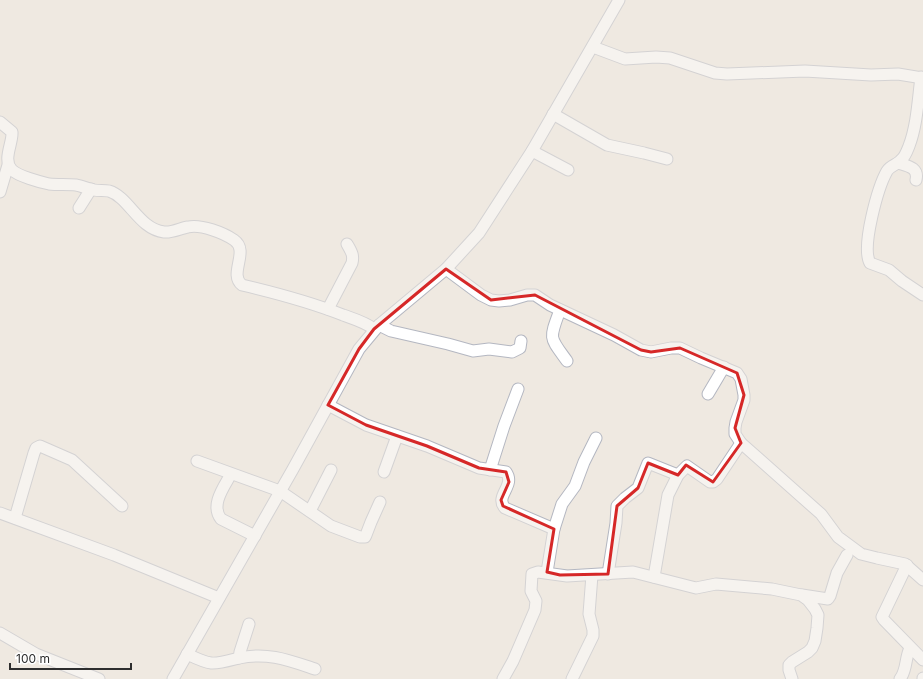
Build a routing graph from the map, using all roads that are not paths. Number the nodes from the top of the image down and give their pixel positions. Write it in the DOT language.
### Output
graph roads {
  1 [pos="620,0"];
  2 [pos="593,47"];
  3 [pos="922,77"];
  4 [pos="553,114"];
  5 [pos="0,122"];
  6 [pos="532,151"];
  7 [pos="667,159"];
  8 [pos="898,162"];
  9 [pos="8,165"];
  10 [pos="568,170"];
  11 [pos="916,180"];
  12 [pos="91,189"];
  13 [pos="0,192"];
  14 [pos="79,208"];
  15 [pos="347,244"];
  16 [pos="446,269"];
  17 [pos="923,295"];
  18 [pos="328,309"];
  19 [pos="560,310"];
  20 [pos="377,327"];
  21 [pos="521,341"];
  22 [pos="567,361"];
  23 [pos="724,367"];
  24 [pos="518,388"];
  25 [pos="708,394"];
  26 [pos="328,405"];
  27 [pos="397,436"];
  28 [pos="596,438"];
  29 [pos="741,443"];
  30 [pos="197,461"];
  31 [pos="331,470"];
  32 [pos="490,470"];
  33 [pos="384,472"];
  34 [pos="230,474"];
  35 [pos="678,475"];
  36 [pos="280,491"];
  37 [pos="380,502"];
  38 [pos="122,506"];
  39 [pos="310,511"];
  40 [pos="0,514"];
  41 [pos="15,518"];
  42 [pos="554,529"];
  43 [pos="255,536"];
  44 [pos="847,555"];
  45 [pos="907,565"];
  46 [pos="547,572"];
  47 [pos="608,574"];
  48 [pos="592,575"];
  49 [pos="654,577"];
  50 [pos="923,580"];
  51 [pos="801,595"];
  52 [pos="219,598"];
  53 [pos="249,624"];
  54 [pos="0,633"];
  55 [pos="910,648"];
  56 [pos="188,654"];
  57 [pos="239,658"];
  58 [pos="923,660"];
  59 [pos="315,669"];
  60 [pos="99,679"];
  61 [pos="173,679"];
  62 [pos="503,679"];
  63 [pos="572,679"];
  64 [pos="792,679"];
  65 [pos="900,679"];
  1 -- 2 [label="street"];
  2 -- 3 [label="street"];
  2 -- 4 [label="street"];
  3 -- 8 [label="street"];
  4 -- 6 [label="street"];
  4 -- 7 [label="street"];
  5 -- 9 [label="street"];
  6 -- 10 [label="street"];
  6 -- 16 [label="street"];
  8 -- 11 [label="street"];
  8 -- 17 [label="street"];
  9 -- 12 [label="street"];
  9 -- 13 [label="street"];
  12 -- 14 [label="street"];
  12 -- 18 [label="street"];
  15 -- 18 [label="street"];
  16 -- 19 [label="street"];
  16 -- 20 [label="street"];
  18 -- 20 [label="street"];
  19 -- 22 [label="street"];
  19 -- 23 [label="street"];
  20 -- 21 [label="street"];
  20 -- 26 [label="street"];
  23 -- 25 [label="street"];
  23 -- 29 [label="street"];
  24 -- 32 [label="street"];
  26 -- 27 [label="street"];
  26 -- 36 [label="street"];
  27 -- 32 [label="street"];
  27 -- 33 [label="street"];
  28 -- 42 [label="street"];
  29 -- 35 [label="street"];
  29 -- 45 [label="street"];
  30 -- 34 [label="street"];
  31 -- 39 [label="street"];
  32 -- 42 [label="street"];
  34 -- 36 [label="street"];
  34 -- 43 [label="street"];
  35 -- 47 [label="street"];
  35 -- 49 [label="street"];
  36 -- 39 [label="street"];
  36 -- 43 [label="street"];
  37 -- 39 [label="street"];
  38 -- 41 [label="street"];
  40 -- 41 [label="street"];
  41 -- 52 [label="street"];
  42 -- 46 [label="street"];
  43 -- 52 [label="street"];
  44 -- 51 [label="street"];
  45 -- 50 [label="street"];
  45 -- 55 [label="street"];
  46 -- 48 [label="street"];
  46 -- 62 [label="street"];
  47 -- 48 [label="street"];
  47 -- 49 [label="street"];
  48 -- 63 [label="street"];
  49 -- 51 [label="street"];
  51 -- 64 [label="street"];
  52 -- 56 [label="street"];
  53 -- 57 [label="street"];
  54 -- 60 [label="street"];
  55 -- 58 [label="street"];
  55 -- 65 [label="street"];
  56 -- 57 [label="street"];
  56 -- 61 [label="street"];
  57 -- 59 [label="street"];
}
